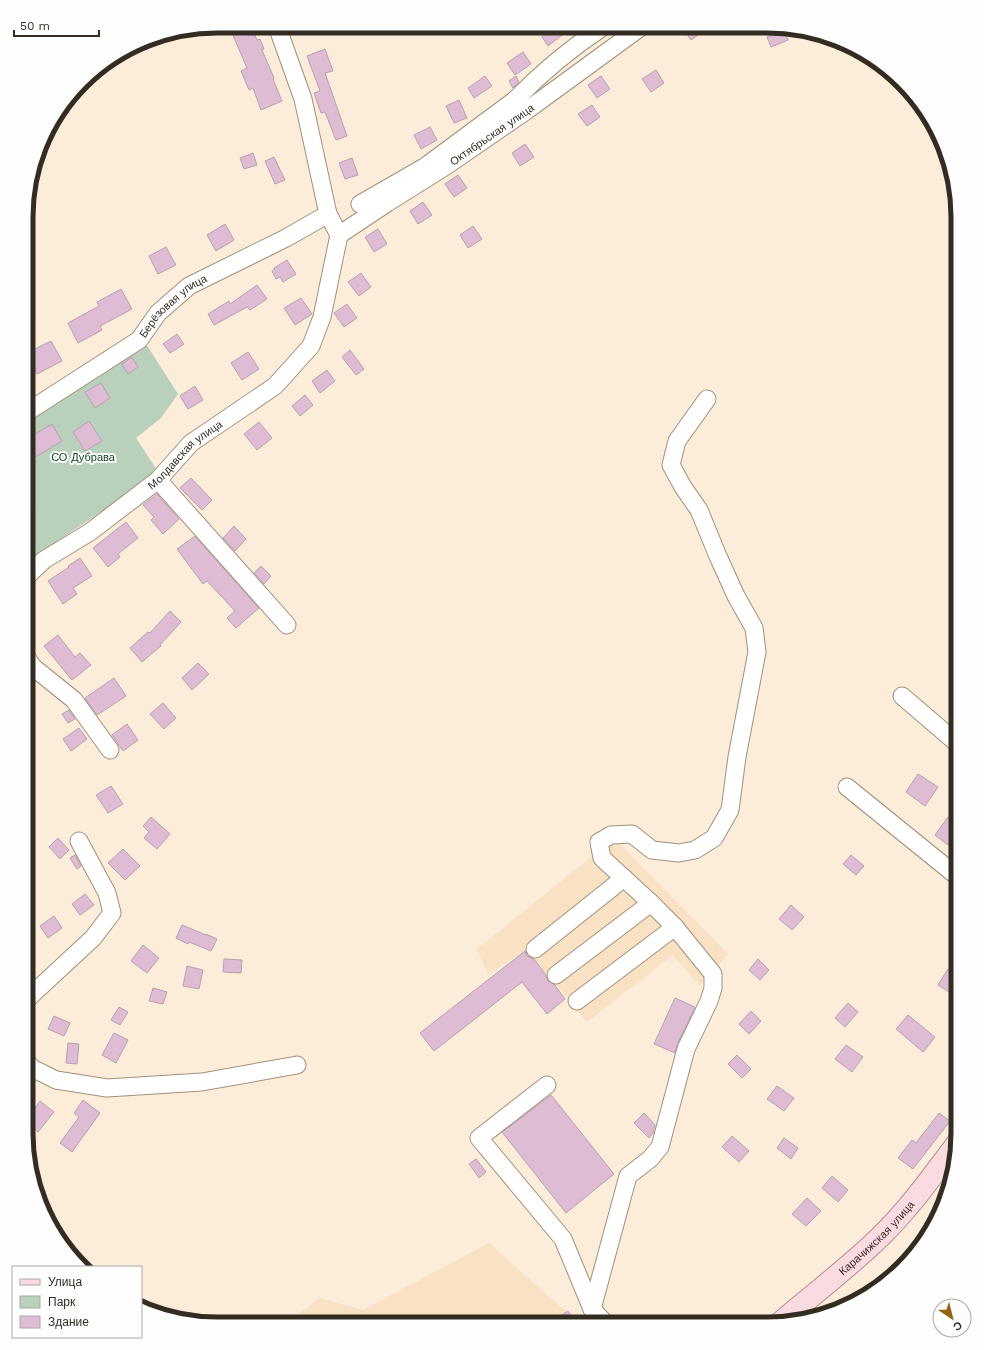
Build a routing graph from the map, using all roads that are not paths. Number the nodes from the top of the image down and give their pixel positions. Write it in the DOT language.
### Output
graph roads {
  1 [pos="279,33"];
  2 [pos="594,33"];
  3 [pos="632,33"];
  4 [pos="521,106"];
  5 [pos="360,204"];
  6 [pos="328,214"];
  7 [pos="339,235"];
  8 [pos="707,399"];
  9 [pos="33,408"];
  10 [pos="158,480"];
  11 [pos="33,570"];
  12 [pos="287,625"];
  13 [pos="33,667"];
  14 [pos="902,696"];
  15 [pos="951,738"];
  16 [pos="110,750"];
  17 [pos="847,787"];
  18 [pos="79,841"];
  19 [pos="951,872"];
  20 [pos="624,878"];
  21 [pos="651,902"];
  22 [pos="675,927"];
  23 [pos="535,949"];
  24 [pos="556,975"];
  25 [pos="33,994"];
  26 [pos="577,1001"];
  27 [pos="297,1065"];
  28 [pos="33,1068"];
  29 [pos="547,1085"];
  30 [pos="950,1153"];
  31 [pos="592,1309"];
  32 [pos="789,1315"];
  33 [pos="599,1317"];
  1 -- 6 [label="street"];
  2 -- 4 [label="street"];
  3 -- 4 [label="street, Октябрьская улица"];
  4 -- 5 [label="street"];
  4 -- 7 [label="street, Октябрьская улица"];
  6 -- 7 [label="street"];
  6 -- 9 [label="street, Берёзовая улица"];
  7 -- 10 [label="street, Молдавская улица"];
  8 -- 20 [label="street"];
  10 -- 11 [label="street, Молдавская улица"];
  10 -- 12 [label="street"];
  13 -- 16 [label="street"];
  14 -- 15 [label="street"];
  17 -- 19 [label="street"];
  18 -- 25 [label="street"];
  20 -- 21 [label="street"];
  20 -- 23 [label="street"];
  21 -- 22 [label="street"];
  21 -- 24 [label="street"];
  22 -- 26 [label="street"];
  22 -- 31 [label="street"];
  27 -- 28 [label="street"];
  29 -- 31 [label="street"];
  30 -- 32 [label="main road, Карачижская улица"];
  31 -- 33 [label="street"];
}
